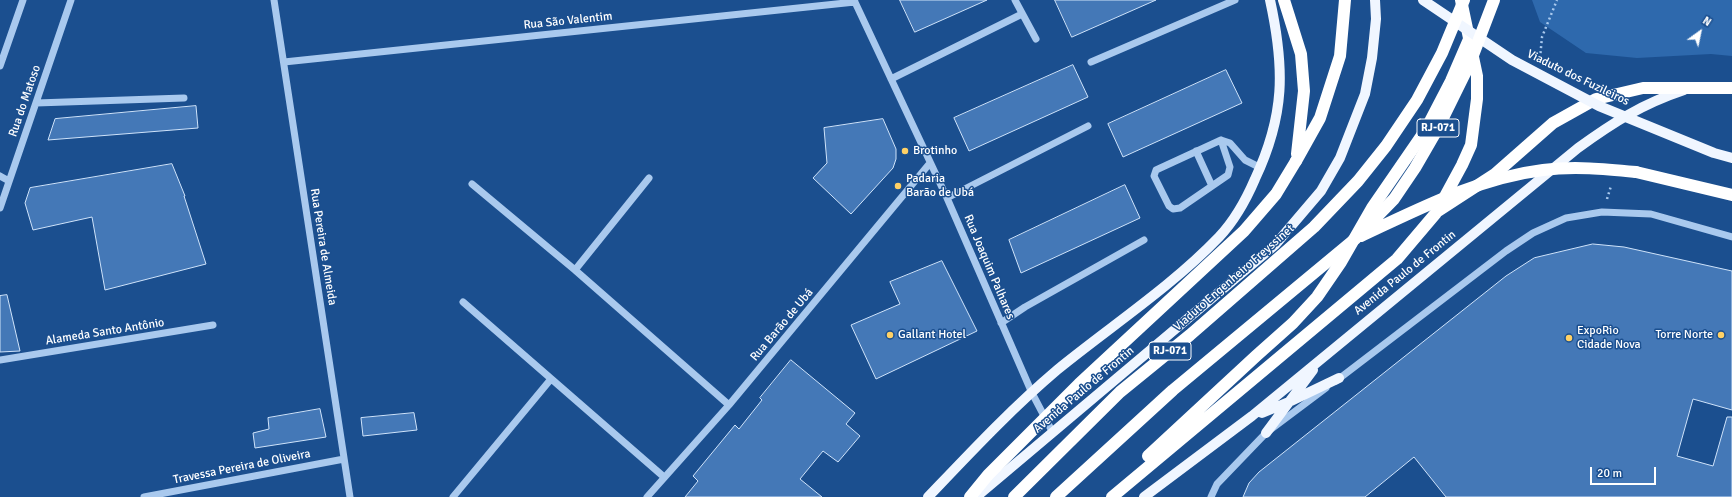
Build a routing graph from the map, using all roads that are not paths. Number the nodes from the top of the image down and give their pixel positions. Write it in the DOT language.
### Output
graph roads {
  1 [pos="23,0"];
  2 [pos="71,0"];
  3 [pos="274,0"];
  4 [pos="1015,0"];
  5 [pos="1235,0"];
  6 [pos="1270,0"];
  7 [pos="1284,0"];
  8 [pos="1345,0"];
  9 [pos="1375,0"];
  10 [pos="1423,0"];
  11 [pos="1463,0"];
  12 [pos="1494,0"];
  13 [pos="854,1"];
  14 [pos="1022,14"];
  15 [pos="1470,37"];
  16 [pos="1036,39"];
  17 [pos="284,62"];
  18 [pos="1091,62"];
  19 [pos="0,66"];
  20 [pos="891,79"];
  21 [pos="1692,87"];
  22 [pos="1732,88"];
  23 [pos="184,98"];
  24 [pos="36,103"];
  25 [pos="1088,126"];
  26 [pos="1221,140"];
  27 [pos="1196,151"];
  28 [pos="1732,158"];
  29 [pos="1296,161"];
  30 [pos="930,163"];
  31 [pos="1261,168"];
  32 [pos="0,176"];
  33 [pos="649,178"];
  34 [pos="9,181"];
  35 [pos="472,184"];
  36 [pos="1212,186"];
  37 [pos="1732,195"];
  38 [pos="947,198"];
  39 [pos="0,206"];
  40 [pos="1436,213"];
  41 [pos="1732,237"];
  42 [pos="1144,240"];
  43 [pos="1355,240"];
  44 [pos="575,270"];
  45 [pos="463,302"];
  46 [pos="1001,323"];
  47 [pos="214,325"];
  48 [pos="1322,358"];
  49 [pos="0,360"];
  50 [pos="1339,378"];
  51 [pos="551,379"];
  52 [pos="1032,393"];
  53 [pos="1291,401"];
  54 [pos="729,405"];
  55 [pos="1252,416"];
  56 [pos="1266,432"];
  57 [pos="1053,433"];
  58 [pos="344,459"];
  59 [pos="664,478"];
  60 [pos="144,497"];
  61 [pos="350,497"];
  62 [pos="453,497"];
  63 [pos="647,497"];
  64 [pos="928,497"];
  65 [pos="970,497"];
  66 [pos="976,497"];
  67 [pos="1014,497"];
  68 [pos="1056,497"];
  69 [pos="1105,497"];
  70 [pos="1112,497"];
  71 [pos="1144,497"];
  72 [pos="1211,497"];
  1 -- 19 [label="street"];
  2 -- 24 [label="street, Rua do Matoso"];
  3 -- 17 [label="street, Rua Pereira de Almeida"];
  4 -- 14 [label="street"];
  5 -- 18 [label="street"];
  6 -- 31 [label="main road"];
  7 -- 29 [label="highway"];
  8 -- 29 [label="highway"];
  9 -- 57 [label="main road, Avenida Paulo de Frontin"];
  10 -- 28 [label="main road, Viaduto dos Fuzileiros, bridge"];
  11 -- 15 [label="highway"];
  11 -- 67 [label="highway, Viaduto Engenheiro Freyssinet / RJ-071, bridge"];
  12 -- 43 [label="highway, RJ-071, bridge"];
  13 -- 17 [label="street, Rua São Valentim"];
  13 -- 20 [label="street, Rua Joaquim Palhares"];
  14 -- 16 [label="street"];
  14 -- 20 [label="street"];
  15 -- 40 [label="highway"];
  15 -- 69 [label="highway"];
  17 -- 58 [label="street, Rua Pereira de Almeida"];
  20 -- 30 [label="street, Rua Joaquim Palhares"];
  21 -- 22 [label="highway"];
  21 -- 40 [label="highway"];
  21 -- 48 [label="main road, Avenida Paulo de Frontin"];
  23 -- 24 [label="street"];
  24 -- 34 [label="street, Rua do Matoso"];
  25 -- 38 [label="street"];
  26 -- 27 [label="street"];
  26 -- 31 [label="street"];
  26 -- 36 [label="street"];
  27 -- 36 [label="street"];
  27 -- 36 [label="street"];
  29 -- 65 [label="highway, bridge"];
  30 -- 38 [label="street, Rua Joaquim Palhares"];
  30 -- 54 [label="street, Rua Barão de Ubá"];
  31 -- 52 [label="main road"];
  32 -- 34 [label="street"];
  33 -- 44 [label="street"];
  34 -- 39 [label="street, Rua do Matoso"];
  35 -- 44 [label="street"];
  37 -- 43 [label="highway, bridge"];
  38 -- 46 [label="street, Rua Joaquim Palhares"];
  40 -- 70 [label="highway"];
  41 -- 50 [label="street"];
  42 -- 46 [label="street"];
  43 -- 68 [label="highway, RJ-071, bridge"];
  44 -- 54 [label="street"];
  45 -- 51 [label="street"];
  46 -- 52 [label="street, Rua Joaquim Palhares"];
  47 -- 49 [label="street, Alameda Santo Antônio"];
  48 -- 53 [label="main road"];
  48 -- 55 [label="main road, Avenida Paulo de Frontin"];
  50 -- 53 [label="main road"];
  50 -- 56 [label="street"];
  51 -- 59 [label="street"];
  51 -- 62 [label="street"];
  52 -- 57 [label="street, Rua Joaquim Palhares"];
  52 -- 64 [label="main road"];
  53 -- 55 [label="main road"];
  53 -- 56 [label="main road"];
  54 -- 59 [label="street, Rua Barão de Ubá"];
  55 -- 71 [label="main road, Avenida Paulo de Frontin"];
  56 -- 72 [label="street"];
  57 -- 66 [label="main road, Avenida Paulo de Frontin"];
  58 -- 60 [label="street, Travessa Pereira de Oliveira"];
  58 -- 61 [label="street, Rua Pereira de Almeida"];
  59 -- 63 [label="street, Rua Barão de Ubá"];
}
